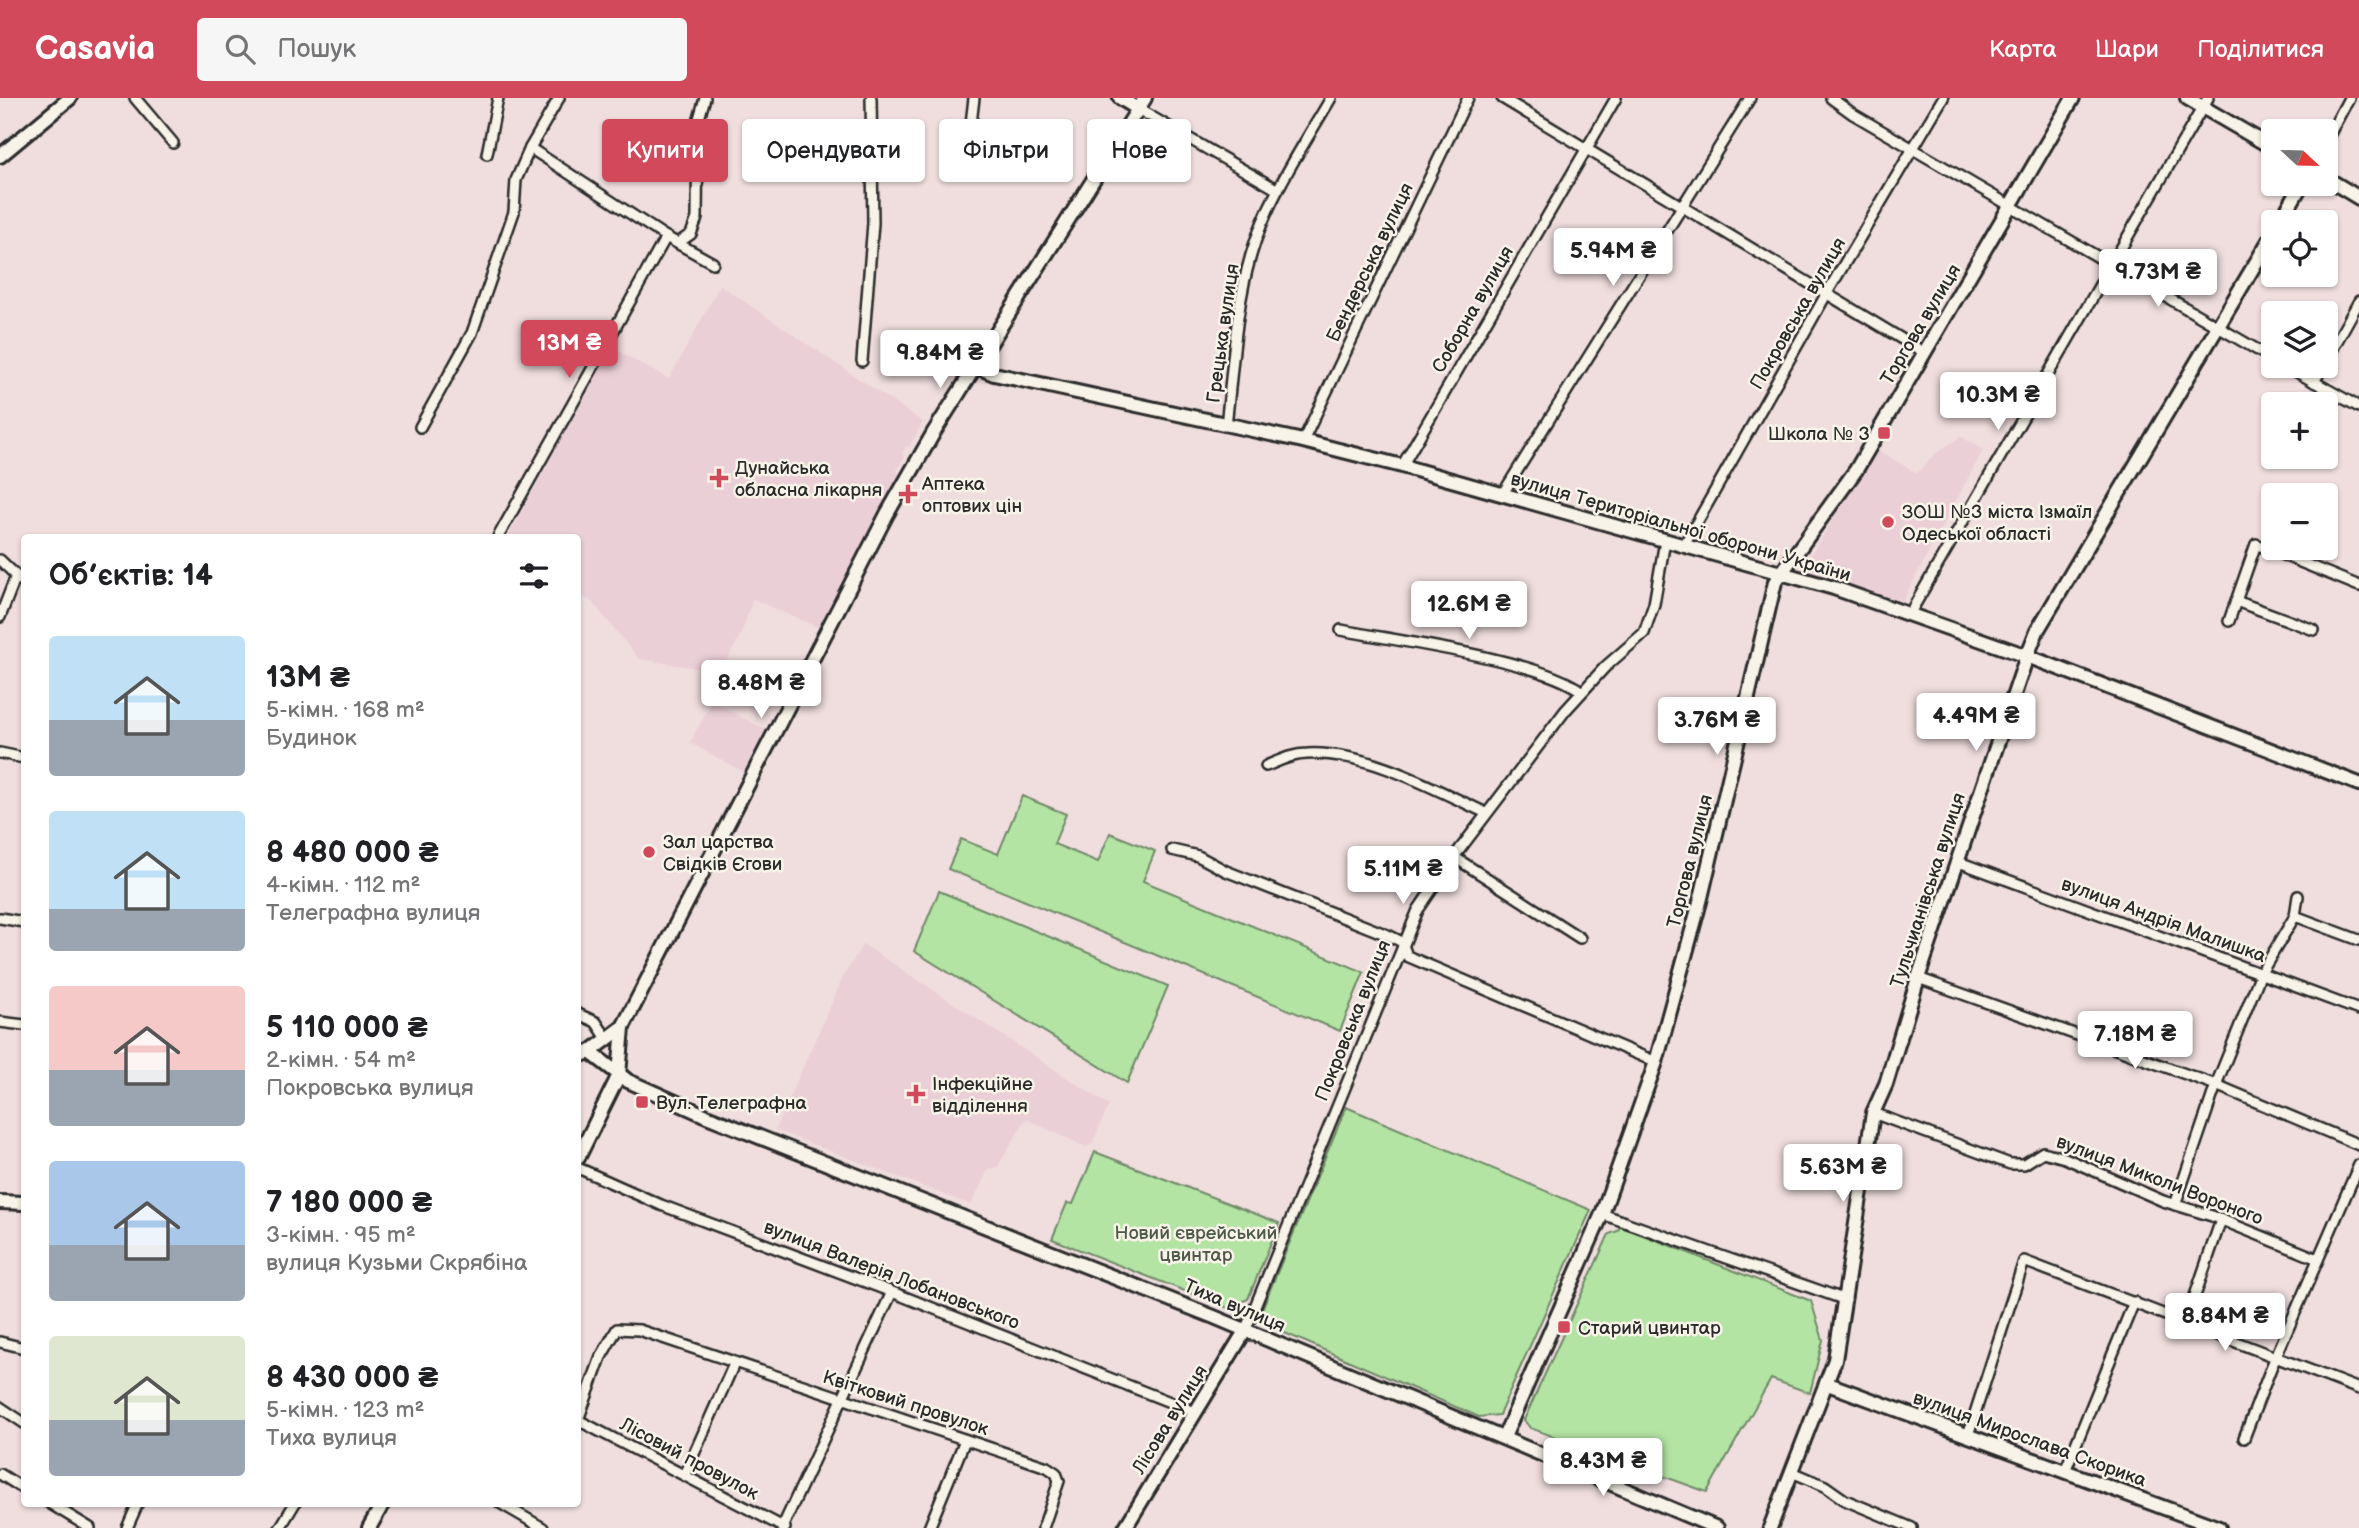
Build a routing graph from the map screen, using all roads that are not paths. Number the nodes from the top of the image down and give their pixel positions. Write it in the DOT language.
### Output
graph roads {
  1 [pos="70,98"];
  2 [pos="135,98"];
  3 [pos="498,98"];
  4 [pos="559,98"];
  5 [pos="705,98"];
  6 [pos="871,98"];
  7 [pos="974,98"];
  8 [pos="1120,98"];
  9 [pos="1331,98"];
  10 [pos="1468,98"];
  11 [pos="1502,98"];
  12 [pos="1616,98"];
  13 [pos="1750,98"];
  14 [pos="1831,98"];
  15 [pos="1943,98"];
  16 [pos="2073,98"];
  17 [pos="2187,98"];
  18 [pos="2349,98"];
  19 [pos="1142,103"];
  20 [pos="2205,103"];
  21 [pos="972,119"];
  22 [pos="2338,119"];
  23 [pos="2261,140"];
  24 [pos="173,143"];
  25 [pos="530,148"];
  26 [pos="1585,148"];
  27 [pos="1914,148"];
  28 [pos="487,154"];
  29 [pos="0,156"];
  30 [pos="2338,185"];
  31 [pos="1278,190"];
  32 [pos="2359,198"];
  33 [pos="1683,205"];
  34 [pos="2013,206"];
  35 [pos="666,237"];
  36 [pos="678,243"];
  37 [pos="2261,255"];
  38 [pos="713,263"];
  39 [pos="2112,264"];
  40 [pos="1827,293"];
  41 [pos="2359,301"];
  42 [pos="2220,327"];
  43 [pos="2338,339"];
  44 [pos="2261,352"];
  45 [pos="1925,353"];
  46 [pos="862,361"];
  47 [pos="975,366"];
  48 [pos="2307,378"];
  49 [pos="2316,378"];
  50 [pos="2314,382"];
  51 [pos="2359,407"];
  52 [pos="1226,425"];
  53 [pos="420,427"];
  54 [pos="1303,441"];
  55 [pos="1402,466"];
  56 [pos="1502,495"];
  57 [pos="500,534"];
  58 [pos="1665,541"];
  59 [pos="1684,547"];
  60 [pos="0,560"];
  61 [pos="1779,574"];
  62 [pos="16,576"];
  63 [pos="21,580"];
  64 [pos="2359,586"];
  65 [pos="2236,601"];
  66 [pos="1910,614"];
  67 [pos="0,617"];
  68 [pos="2229,621"];
  69 [pos="1341,630"];
  70 [pos="2314,630"];
  71 [pos="2027,656"];
  72 [pos="1581,691"];
  73 [pos="0,753"];
  74 [pos="21,757"];
  75 [pos="1266,766"];
  76 [pos="2359,784"];
  77 [pos="1486,813"];
  78 [pos="1172,850"];
  79 [pos="1454,857"];
  80 [pos="1956,861"];
  81 [pos="2298,896"];
  82 [pos="2295,916"];
  83 [pos="0,918"];
  84 [pos="21,922"];
  85 [pos="1580,938"];
  86 [pos="2359,940"];
  87 [pos="1402,942"];
  88 [pos="2262,973"];
  89 [pos="1918,978"];
  90 [pos="2359,1010"];
  91 [pos="581,1015"];
  92 [pos="0,1022"];
  93 [pos="21,1025"];
  94 [pos="623,1027"];
  95 [pos="608,1040"];
  96 [pos="584,1054"];
  97 [pos="1656,1062"];
  98 [pos="619,1075"];
  99 [pos="2216,1085"];
  100 [pos="1873,1113"];
  101 [pos="2359,1145"];
  102 [pos="581,1152"];
  103 [pos="2359,1165"];
  104 [pos="581,1169"];
  105 [pos="0,1202"];
  106 [pos="21,1203"];
  107 [pos="2175,1205"];
  108 [pos="1602,1214"];
  109 [pos="2221,1220"];
  110 [pos="2318,1259"];
  111 [pos="892,1292"];
  112 [pos="1846,1300"];
  113 [pos="2134,1302"];
  114 [pos="2186,1322"];
  115 [pos="1245,1331"];
  116 [pos="0,1342"];
  117 [pos="21,1347"];
  118 [pos="2277,1357"];
  119 [pos="734,1364"];
  120 [pos="1828,1384"];
  121 [pos="2359,1389"];
  122 [pos="841,1400"];
  123 [pos="0,1408"];
  124 [pos="581,1412"];
  125 [pos="1195,1412"];
  126 [pos="21,1421"];
  127 [pos="581,1422"];
  128 [pos="1968,1435"];
  129 [pos="1504,1437"];
  130 [pos="2244,1438"];
  131 [pos="965,1440"];
  132 [pos="2065,1471"];
  133 [pos="1792,1472"];
  134 [pos="0,1474"];
  135 [pos="685,1474"];
  136 [pos="21,1487"];
  137 [pos="56,1507"];
  138 [pos="136,1507"];
  139 [pos="293,1507"];
  140 [pos="381,1507"];
  141 [pos="507,1507"];
  142 [pos="90,1528"];
  143 [pos="127,1528"];
  144 [pos="281,1528"];
  145 [pos="369,1528"];
  146 [pos="543,1528"];
  147 [pos="783,1528"];
  148 [pos="929,1528"];
  149 [pos="1043,1528"];
  150 [pos="1125,1528"];
  151 [pos="1717,1528"];
  152 [pos="1770,1528"];
  153 [pos="1912,1528"];
  154 [pos="2219,1528"];
  1 -- 29 [label="main road"];
  2 -- 24 [label="street"];
  3 -- 28 [label="street"];
  4 -- 25 [label="street"];
  5 -- 36 [label="street"];
  6 -- 46 [label="street"];
  7 -- 21 [label="street"];
  8 -- 19 [label="main road"];
  9 -- 31 [label="street, Грецька вулиця"];
  10 -- 54 [label="street, Бендерська вулиця"];
  11 -- 26 [label="street"];
  12 -- 26 [label="street, Соборна вулиця"];
  13 -- 33 [label="street"];
  14 -- 27 [label="street"];
  15 -- 27 [label="street, Покровська вулиця"];
  16 -- 34 [label="main road, Торгова вулиця"];
  17 -- 20 [label="main road"];
  18 -- 22 [label="street"];
  19 -- 31 [label="street"];
  19 -- 47 [label="main road"];
  20 -- 23 [label="main road"];
  20 -- 39 [label="street"];
  25 -- 35 [label="street"];
  25 -- 53 [label="street"];
  26 -- 33 [label="street"];
  26 -- 55 [label="street, Соборна вулиця"];
  27 -- 34 [label="street"];
  27 -- 40 [label="street, Покровська вулиця"];
  30 -- 32 [label="main road"];
  31 -- 52 [label="street, Грецька вулиця"];
  33 -- 40 [label="street"];
  33 -- 56 [label="street"];
  34 -- 39 [label="street"];
  34 -- 45 [label="main road, Торгова вулиця"];
  35 -- 36 [label="street"];
  35 -- 57 [label="street"];
  36 -- 38 [label="street"];
  37 -- 42 [label="main road, Тульчианівська вулиця"];
  39 -- 42 [label="street"];
  39 -- 66 [label="street"];
  40 -- 45 [label="street"];
  40 -- 59 [label="street, Покровська вулиця"];
  41 -- 43 [label="street"];
  42 -- 44 [label="street"];
  42 -- 71 [label="main road, Тульчианівська вулиця"];
  45 -- 61 [label="main road, Торгова вулиця"];
  47 -- 52 [label="main road, вулиця Територіальної оборони України"];
  47 -- 94 [label="main road"];
  48 -- 50 [label="street"];
  49 -- 50 [label="street"];
  50 -- 51 [label="street"];
  52 -- 54 [label="main road, вулиця Територіальної оборони України"];
  54 -- 55 [label="main road, вулиця Територіальної оборони України"];
  55 -- 56 [label="main road, вулиця Територіальної оборони України"];
  56 -- 58 [label="main road, вулиця Територіальної оборони України"];
  58 -- 59 [label="main road, вулиця Територіальної оборони України"];
  58 -- 72 [label="street, Покровська вулиця"];
  59 -- 61 [label="main road, вулиця Територіальної оборони України"];
  60 -- 62 [label="street"];
  61 -- 66 [label="main road, вулиця Територіальної оборони України"];
  61 -- 97 [label="main road, Торгова вулиця"];
  62 -- 63 [label="street"];
  62 -- 67 [label="street"];
  64 -- 65 [label="street"];
  65 -- 68 [label="street"];
  65 -- 70 [label="street"];
  66 -- 71 [label="main road, вулиця Територіальної оборони України"];
  69 -- 72 [label="street"];
  71 -- 76 [label="main road, вулиця Територіальної оборони України"];
  71 -- 80 [label="main road, Тульчианівська вулиця"];
  72 -- 77 [label="street, Покровська вулиця"];
  73 -- 74 [label="street"];
  75 -- 77 [label="street"];
  77 -- 79 [label="street, Покровська вулиця"];
  78 -- 87 [label="street"];
  79 -- 85 [label="street"];
  79 -- 87 [label="street, Покровська вулиця"];
  80 -- 88 [label="street, вулиця Андрія Малишка"];
  80 -- 89 [label="main road, Тульчианівська вулиця"];
  81 -- 82 [label="street"];
  82 -- 86 [label="street"];
  82 -- 88 [label="street"];
  83 -- 84 [label="street"];
  87 -- 97 [label="street"];
  87 -- 115 [label="street, Покровська вулиця"];
  88 -- 90 [label="street, вулиця Андрія Малишка"];
  88 -- 99 [label="street"];
  89 -- 99 [label="street"];
  89 -- 100 [label="main road, Тульчианівська вулиця"];
  91 -- 95 [label="street"];
  92 -- 93 [label="street"];
  94 -- 95 [label="main road"];
  94 -- 98 [label="main road"];
  95 -- 96 [label="main road"];
  96 -- 98 [label="main road, Тиха вулиця"];
  97 -- 108 [label="main road, Торгова вулиця"];
  98 -- 102 [label="main road"];
  98 -- 115 [label="main road, Тиха вулиця"];
  99 -- 101 [label="street"];
  99 -- 107 [label="street"];
  100 -- 107 [label="street, вулиця Миколи Вороного"];
  100 -- 112 [label="main road, Тульчианівська вулиця"];
  103 -- 110 [label="street"];
  104 -- 111 [label="street, вулиця Валерія Лобановського"];
  105 -- 106 [label="main road"];
  107 -- 109 [label="street, вулиця Миколи Вороного"];
  108 -- 112 [label="street"];
  108 -- 129 [label="main road, Торгова вулиця"];
  109 -- 110 [label="street, вулиця Миколи Вороного"];
  109 -- 114 [label="street"];
  110 -- 118 [label="street"];
  111 -- 122 [label="street"];
  111 -- 125 [label="street, вулиця Валерія Лобановського"];
  112 -- 120 [label="main road, Тульчианівська вулиця"];
  113 -- 114 [label="street"];
  113 -- 128 [label="street"];
  113 -- 132 [label="street"];
  114 -- 118 [label="street"];
  115 -- 125 [label="main road, Лісова вулиця"];
  115 -- 129 [label="main road, Тиха вулиця"];
  116 -- 117 [label="street"];
  118 -- 121 [label="street"];
  118 -- 130 [label="street"];
  119 -- 122 [label="street, Квітковий провулок"];
  119 -- 124 [label="street, Квітковий провулок"];
  119 -- 135 [label="street"];
  120 -- 128 [label="main road, вулиця Мирослава Скорика"];
  120 -- 133 [label="main road, Тульчианівська вулиця"];
  122 -- 131 [label="street, Квітковий провулок"];
  122 -- 147 [label="street"];
  123 -- 126 [label="street"];
  125 -- 150 [label="main road, Лісова вулиця"];
  127 -- 135 [label="street, Лісовий провулок"];
  128 -- 132 [label="main road, вулиця Мирослава Скорика"];
  129 -- 151 [label="main road, Тиха вулиця"];
  131 -- 148 [label="street"];
  131 -- 149 [label="street, Квітковий провулок"];
  132 -- 154 [label="main road, вулиця Мирослава Скорика"];
  133 -- 152 [label="main road, Тульчианівська вулиця"];
  133 -- 153 [label="street"];
  134 -- 136 [label="street"];
  135 -- 147 [label="street, Лісовий провулок"];
  137 -- 142 [label="street"];
  138 -- 143 [label="street"];
  139 -- 144 [label="street"];
  140 -- 145 [label="main road"];
  141 -- 146 [label="street"];
}
